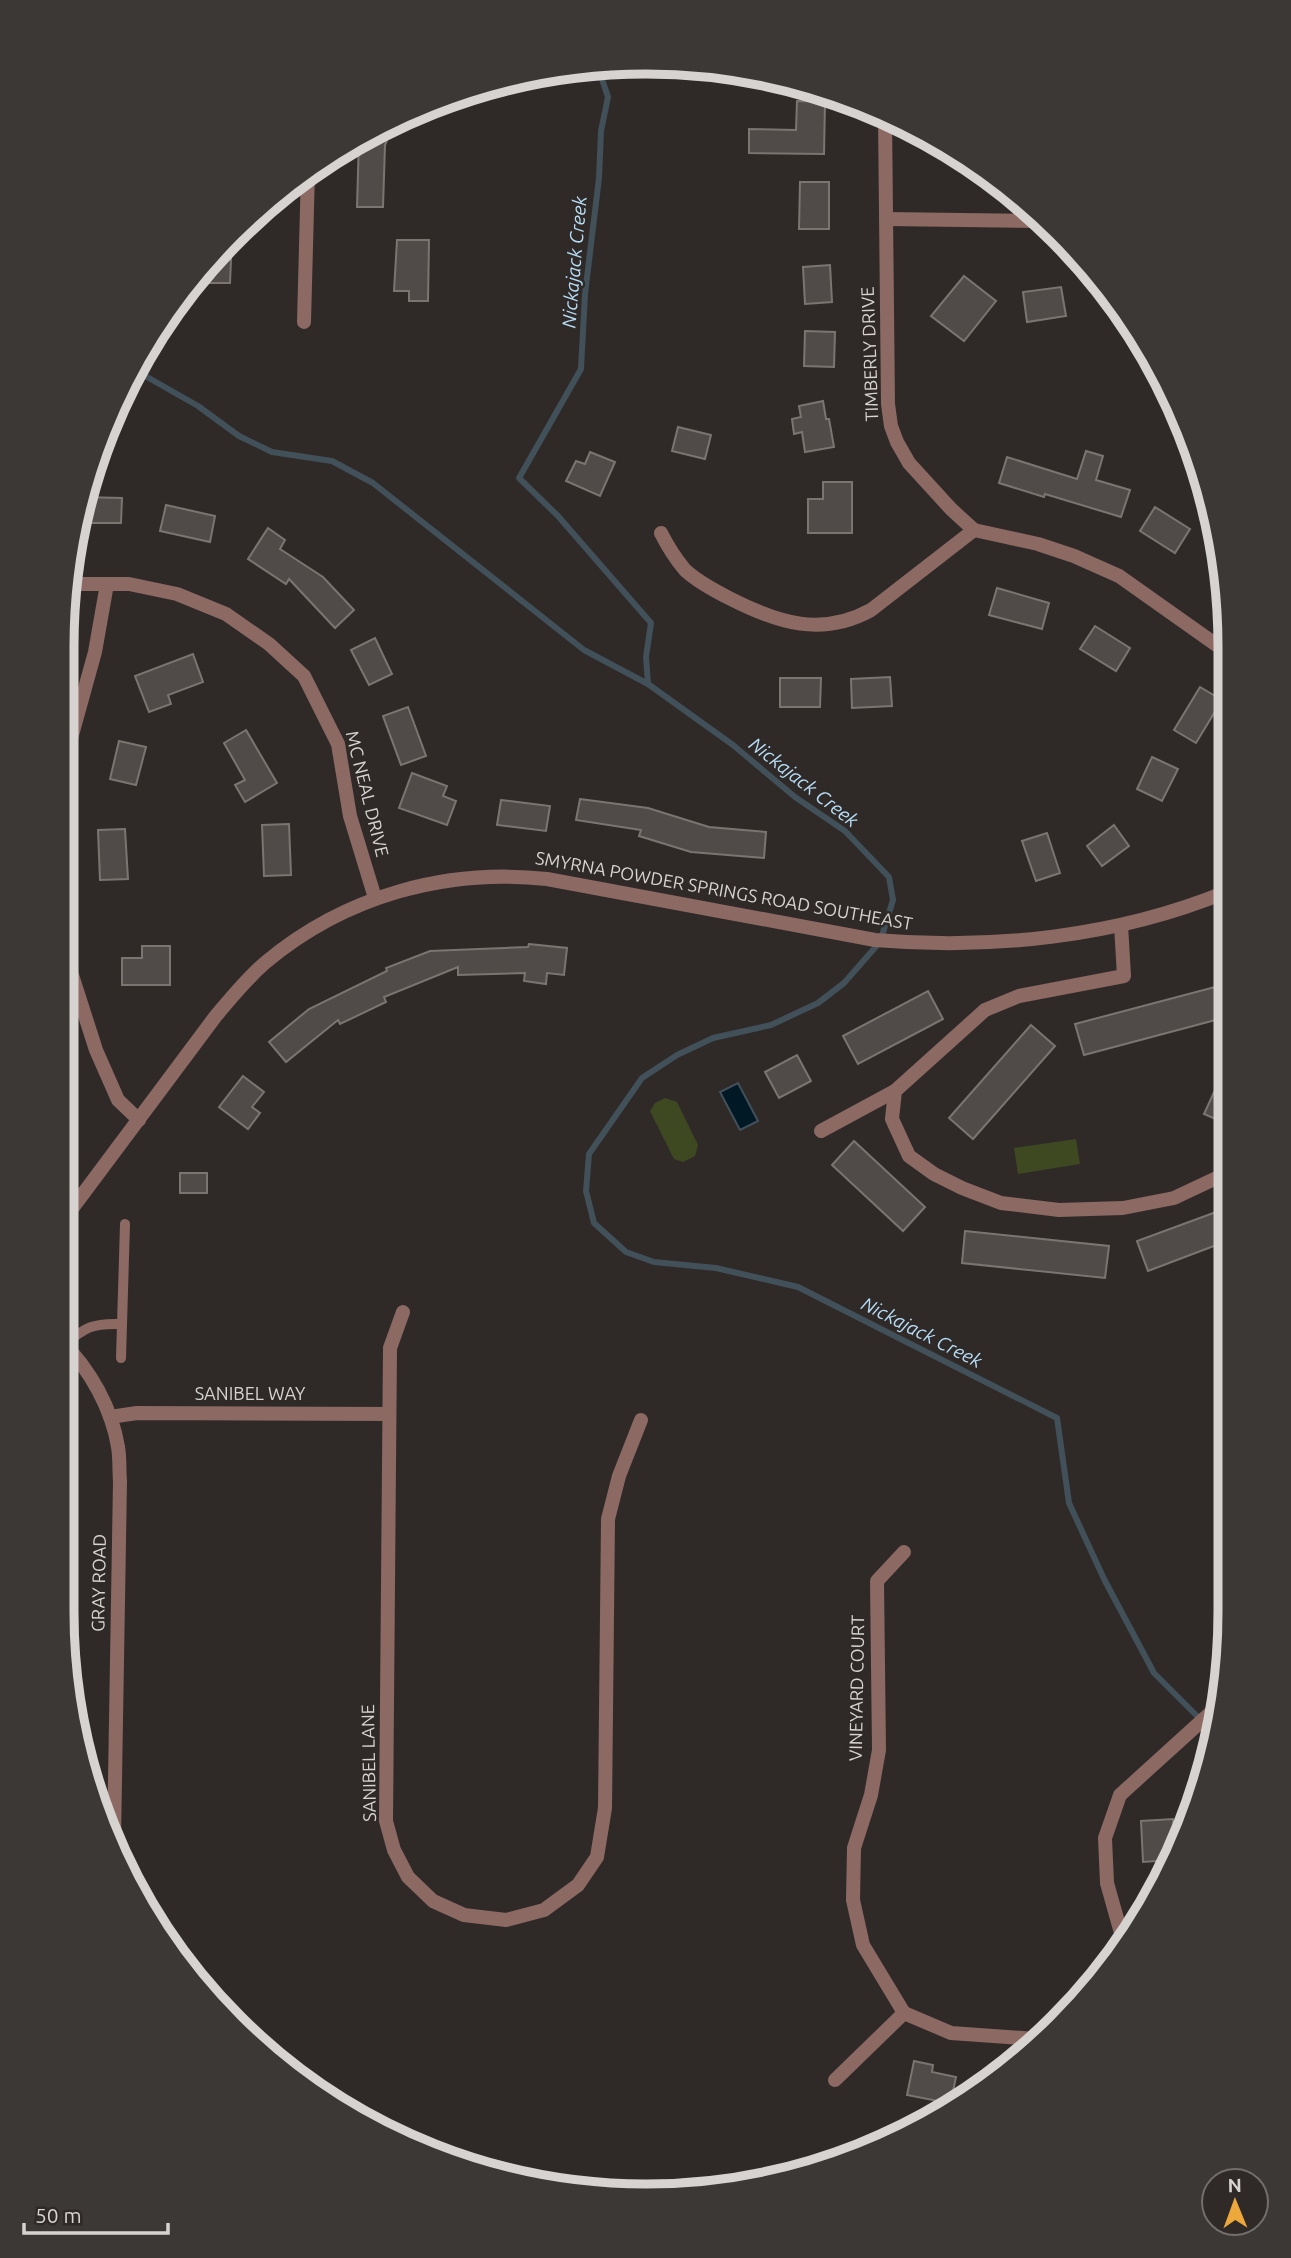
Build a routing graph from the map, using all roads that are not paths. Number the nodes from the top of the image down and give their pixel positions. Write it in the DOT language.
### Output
graph roads {
  1 [pos="885,126"];
  2 [pos="302,188"];
  3 [pos="886,219"];
  4 [pos="1029,221"];
  5 [pos="304,322"];
  6 [pos="974,530"];
  7 [pos="661,533"];
  8 [pos="77,584"];
  9 [pos="107,584"];
  10 [pos="1218,645"];
  11 [pos="74,728"];
  12 [pos="1218,895"];
  13 [pos="375,898"];
  14 [pos="1121,925"];
  15 [pos="74,981"];
  16 [pos="895,1091"];
  17 [pos="139,1121"];
  18 [pos="821,1130"];
  19 [pos="1218,1177"];
  20 [pos="74,1206"];
  21 [pos="125,1224"];
  22 [pos="403,1312"];
  23 [pos="121,1324"];
  24 [pos="74,1336"];
  25 [pos="74,1354"];
  26 [pos="121,1358"];
  27 [pos="389,1414"];
  28 [pos="110,1417"];
  29 [pos="641,1420"];
  30 [pos="904,1552"];
  31 [pos="1208,1715"];
  32 [pos="114,1824"];
  33 [pos="1120,1931"];
  34 [pos="904,2013"];
  35 [pos="1028,2038"];
  36 [pos="835,2080"];
  1 -- 3 [label="street, TIMBERLY DRIVE"];
  2 -- 5 [label="street"];
  3 -- 4 [label="street"];
  3 -- 6 [label="street, TIMBERLY DRIVE"];
  6 -- 7 [label="street"];
  6 -- 10 [label="street"];
  8 -- 9 [label="street, MC NEAL DRIVE"];
  9 -- 11 [label="street"];
  9 -- 13 [label="street, MC NEAL DRIVE"];
  12 -- 14 [label="street, SMYRNA POWDER SPRINGS ROAD SOUTHEAST"];
  13 -- 14 [label="street, SMYRNA POWDER SPRINGS ROAD SOUTHEAST"];
  13 -- 17 [label="street, SMYRNA POWDER SPRINGS ROAD SOUTHEAST"];
  14 -- 16 [label="street"];
  15 -- 17 [label="street"];
  16 -- 18 [label="street"];
  16 -- 19 [label="street"];
  17 -- 20 [label="street, SMYRNA POWDER SPRINGS ROAD SOUTHEAST"];
  21 -- 23 [label="lane"];
  22 -- 27 [label="street, SANIBEL LANE"];
  23 -- 24 [label="lane"];
  23 -- 26 [label="lane"];
  25 -- 28 [label="street, GRAY ROAD"];
  27 -- 28 [label="street, SANIBEL WAY"];
  27 -- 29 [label="street, SANIBEL LANE"];
  28 -- 32 [label="street, GRAY ROAD"];
  30 -- 34 [label="street, VINEYARD COURT"];
  31 -- 33 [label="street"];
  34 -- 35 [label="street"];
  34 -- 36 [label="street"];
}
